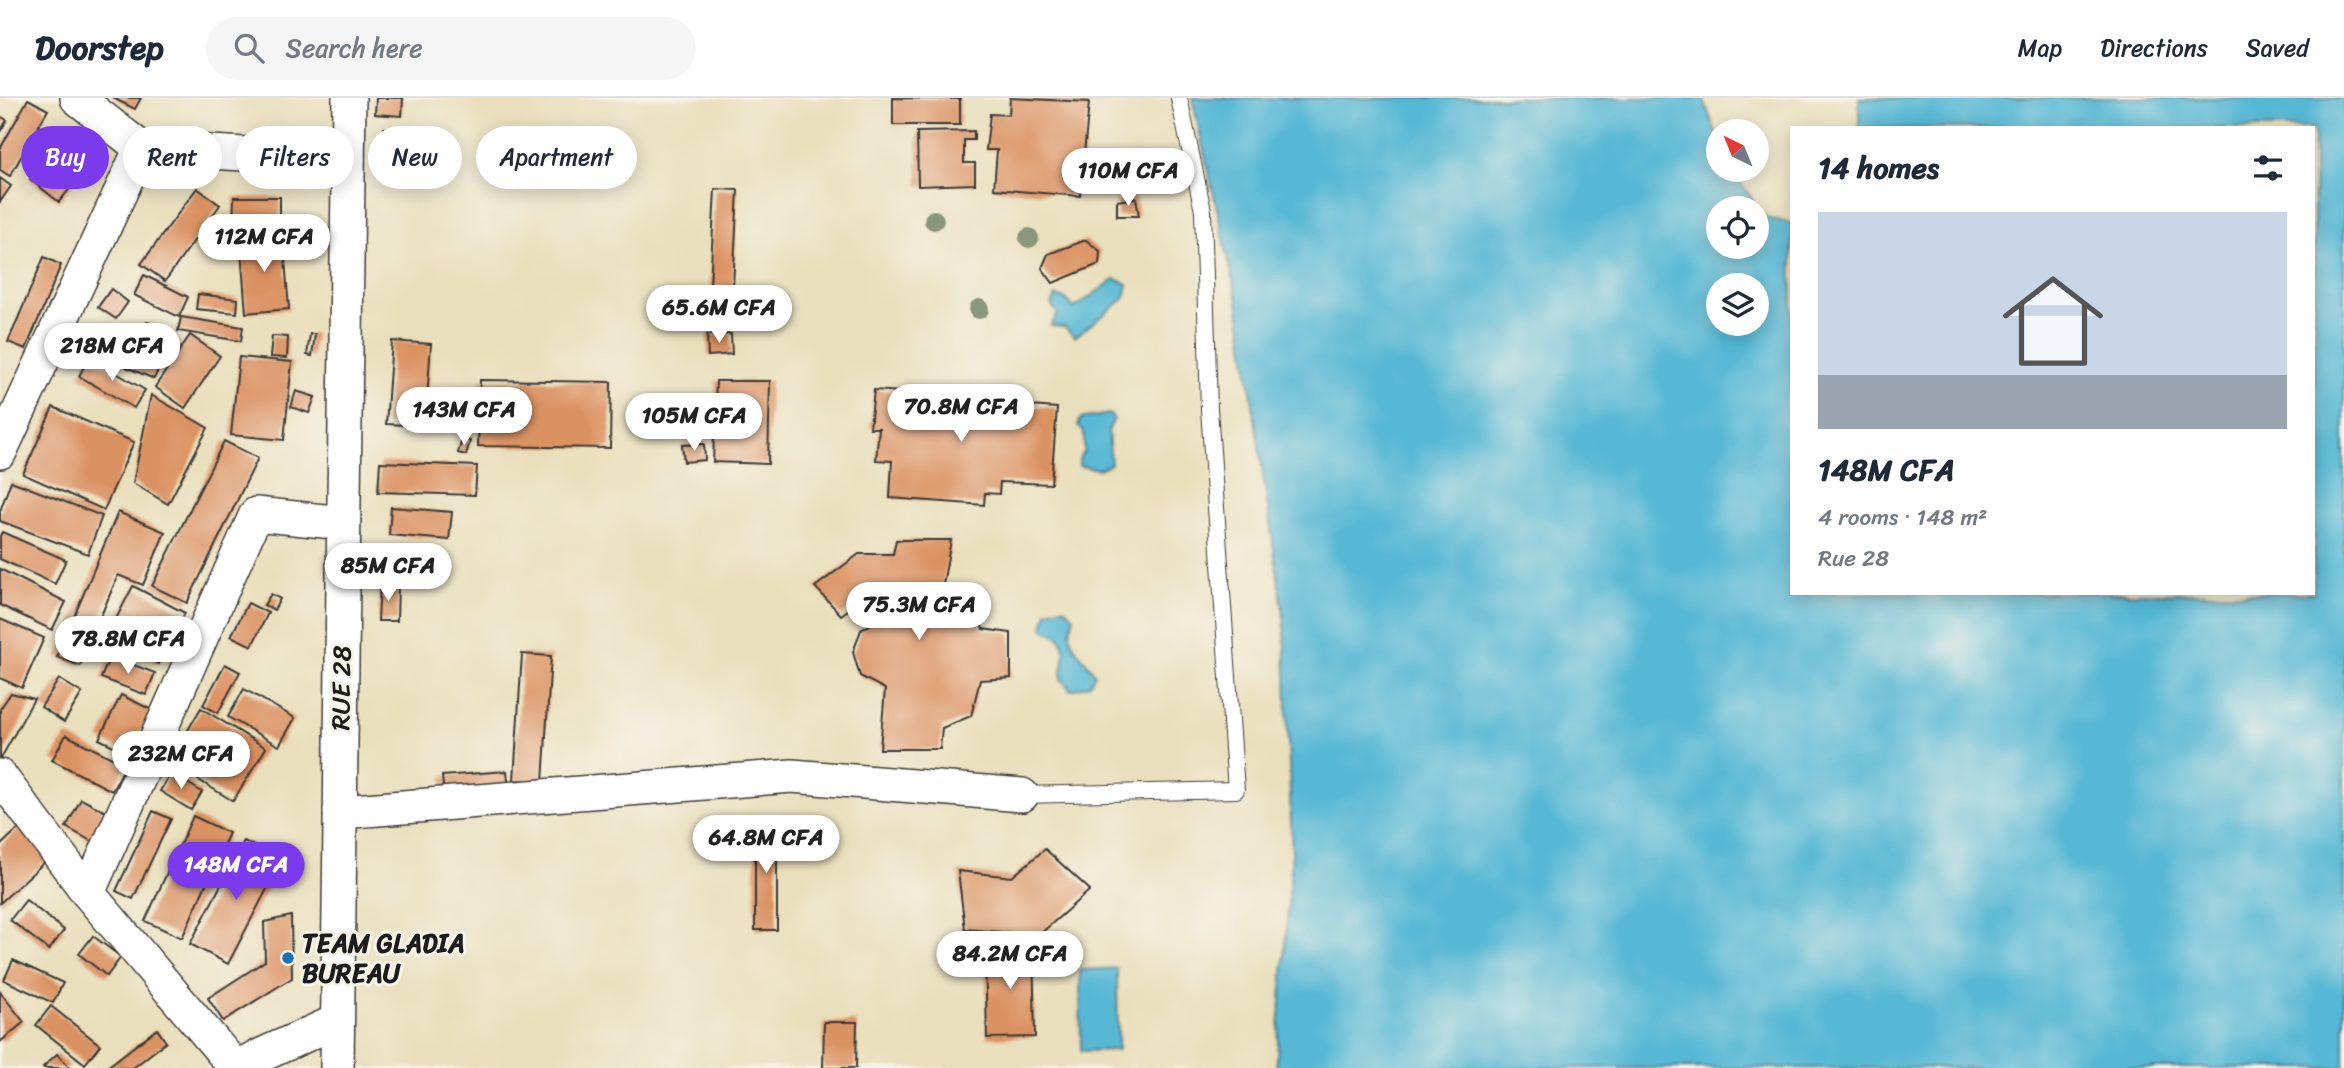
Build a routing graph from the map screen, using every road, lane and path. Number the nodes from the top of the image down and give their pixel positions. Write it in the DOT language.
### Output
graph roads {
  1 [pos="77,98"];
  2 [pos="349,98"];
  3 [pos="1180,98"];
  4 [pos="349,126"];
  5 [pos="123,134"];
  6 [pos="123,183"];
  7 [pos="348,189"];
  8 [pos="10,400"];
  9 [pos="0,452"];
  10 [pos="344,523"];
  11 [pos="0,776"];
  12 [pos="1022,795"];
  13 [pos="340,812"];
  14 [pos="88,892"];
  15 [pos="337,1021"];
  16 [pos="234,1067"];
  17 [pos="337,1068"];
  1 -- 5 [label="street"];
  2 -- 4 [label="street, RUE 28"];
  3 -- 12 [label="lane"];
  6 -- 8 [label="street"];
  7 -- 10 [label="street, RUE 28"];
  8 -- 9 [label="street"];
  10 -- 13 [label="street, RUE 28"];
  10 -- 14 [label="street"];
  11 -- 14 [label="street"];
  12 -- 13 [label="street"];
  13 -- 15 [label="street, RUE 28"];
  14 -- 16 [label="street"];
  15 -- 16 [label="street"];
  15 -- 17 [label="street, RUE 28"];
}
